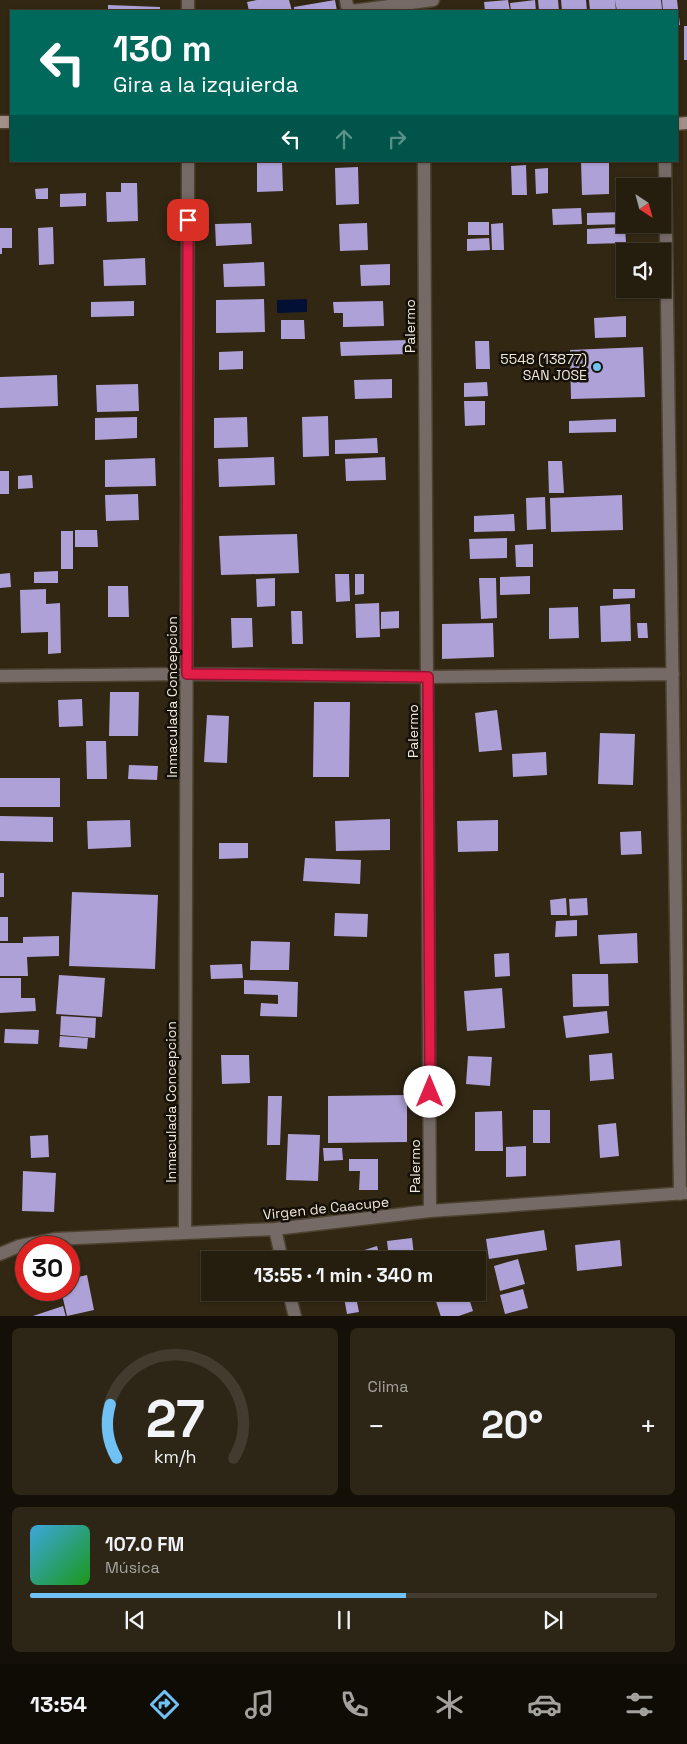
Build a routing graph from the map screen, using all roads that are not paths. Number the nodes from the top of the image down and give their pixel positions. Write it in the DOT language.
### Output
graph roads {
  1 [pos="433,0"];
  2 [pos="359,10"];
  3 [pos="188,162"];
  4 [pos="424,162"];
  5 [pos="665,162"];
  6 [pos="187,674"];
  7 [pos="673,674"];
  8 [pos="0,676"];
  9 [pos="428,677"];
  10 [pos="684,1193"];
  11 [pos="430,1211"];
  12 [pos="275,1229"];
  13 [pos="185,1233"];
  14 [pos="280,1251"];
  15 [pos="0,1254"];
  16 [pos="291,1301"];
  17 [pos="295,1316"];
  1 -- 2 [label="street"];
  3 -- 6 [label="street, Inmaculada Concepcion"];
  4 -- 9 [label="street, Palermo"];
  5 -- 7 [label="street"];
  6 -- 8 [label="street"];
  6 -- 9 [label="street"];
  6 -- 13 [label="street, Inmaculada Concepcion"];
  7 -- 9 [label="street"];
  7 -- 10 [label="street"];
  9 -- 11 [label="street, Palermo"];
  10 -- 11 [label="street, Virgen de Caacupe"];
  11 -- 12 [label="street, Virgen de Caacupe"];
  12 -- 13 [label="street, Virgen de Caacupe"];
  12 -- 14 [label="street"];
  13 -- 15 [label="street, Virgen de Caacupe"];
  16 -- 17 [label="street"];
}
